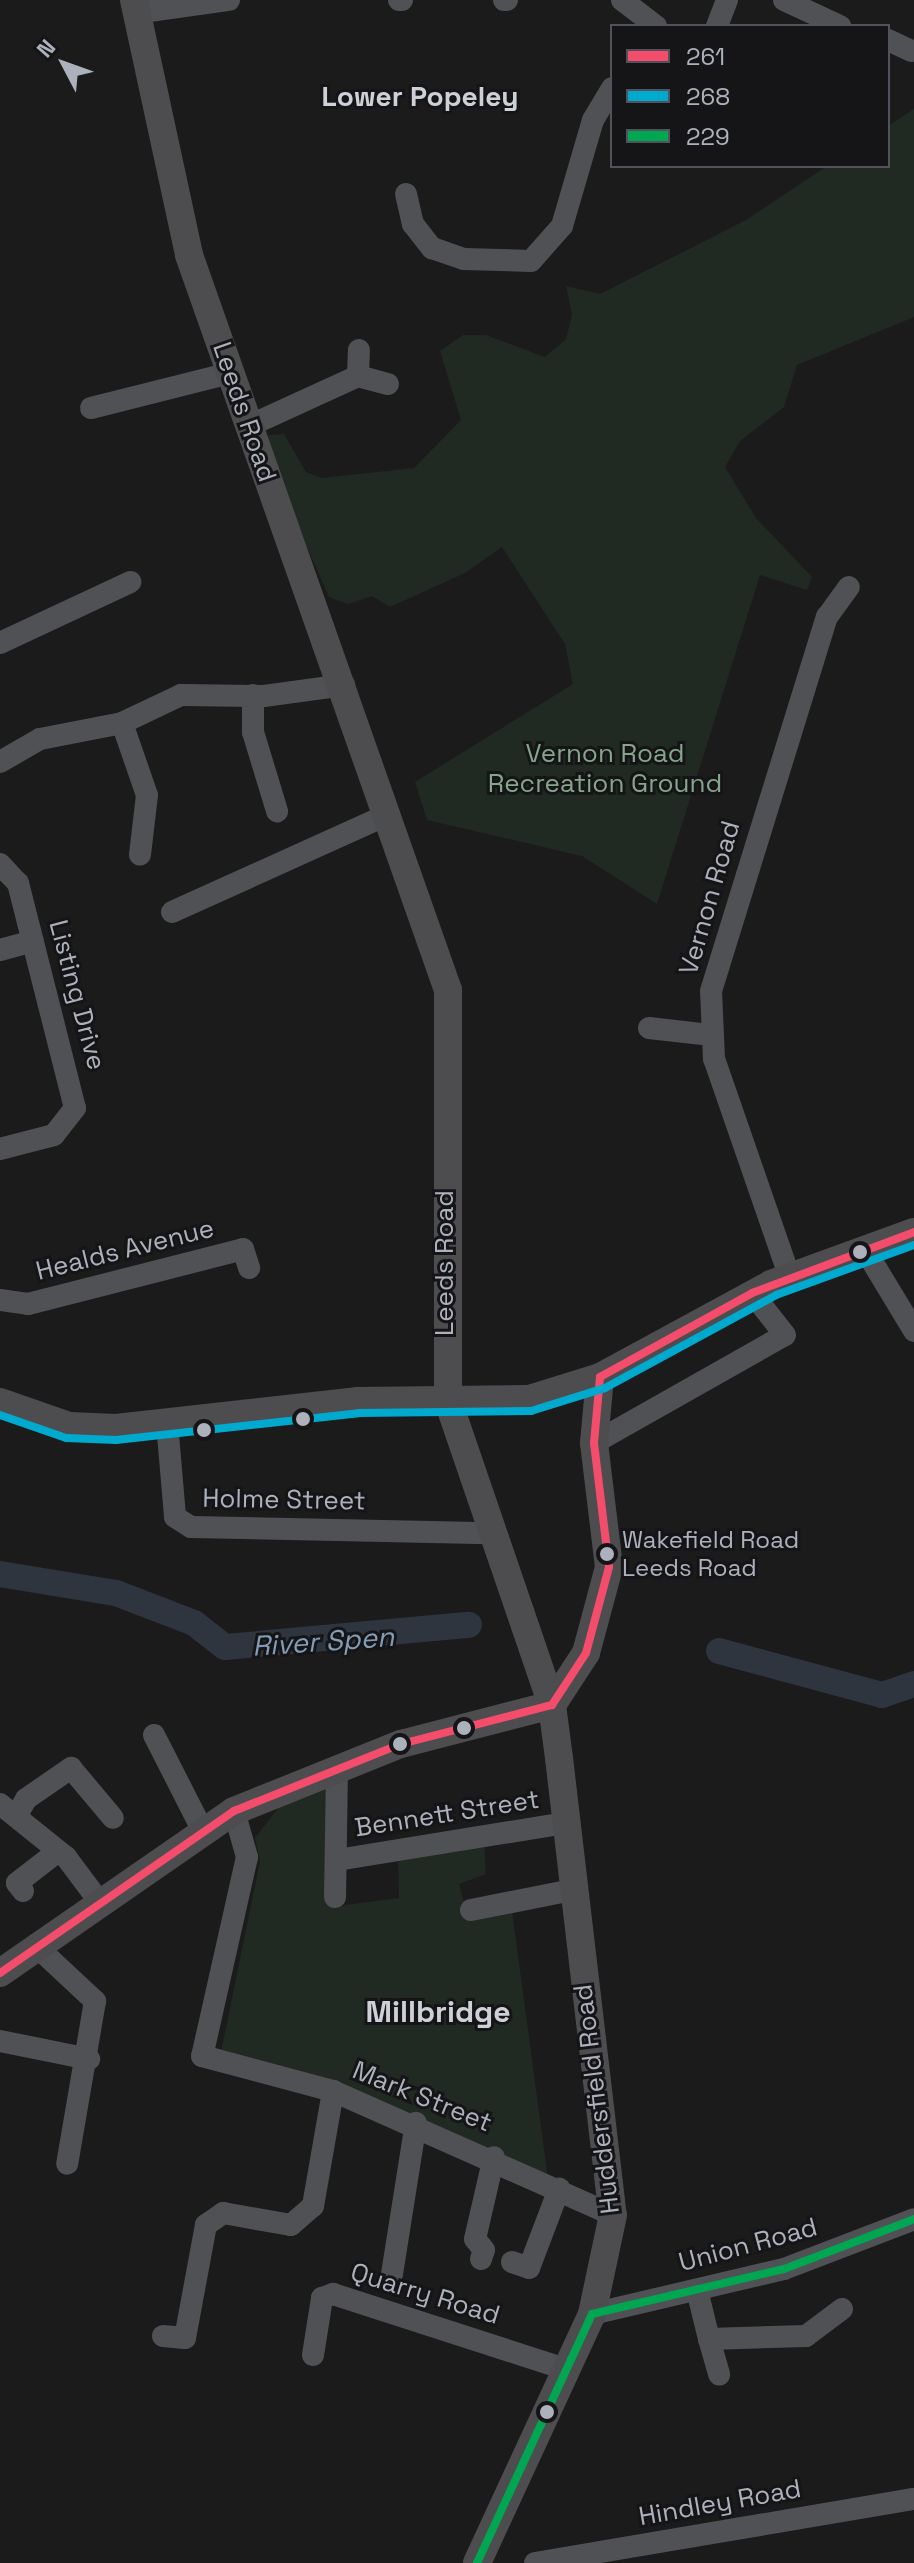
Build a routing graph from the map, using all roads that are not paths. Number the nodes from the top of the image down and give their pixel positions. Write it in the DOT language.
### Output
graph roads {
  1 [pos="229,0"];
  2 [pos="622,0"];
  3 [pos="727,0"];
  4 [pos="784,0"];
  5 [pos="134,7"];
  6 [pos="653,24"];
  7 [pos="718,24"];
  8 [pos="836,24"];
  9 [pos="890,41"];
  10 [pos="912,51"];
  11 [pos="610,91"];
  12 [pos="406,194"];
  13 [pos="359,350"];
  14 [pos="230,373"];
  15 [pos="358,376"];
  16 [pos="388,384"];
  17 [pos="91,408"];
  18 [pos="249,426"];
  19 [pos="130,582"];
  20 [pos="849,587"];
  21 [pos="0,643"];
  22 [pos="344,685"];
  23 [pos="253,695"];
  24 [pos="122,723"];
  25 [pos="0,762"];
  26 [pos="277,811"];
  27 [pos="389,814"];
  28 [pos="140,855"];
  29 [pos="0,864"];
  30 [pos="172,912"];
  31 [pos="33,941"];
  32 [pos="0,950"];
  33 [pos="649,1028"];
  34 [pos="710,1035"];
  35 [pos="0,1149"];
  36 [pos="914,1232"];
  37 [pos="867,1253"];
  38 [pos="249,1268"];
  39 [pos="790,1278"];
  40 [pos="752,1293"];
  41 [pos="0,1300"];
  42 [pos="914,1331"];
  43 [pos="600,1377"];
  44 [pos="448,1401"];
  45 [pos="0,1402"];
  46 [pos="167,1423"];
  47 [pos="594,1443"];
  48 [pos="489,1533"];
  49 [pos="552,1705"];
  50 [pos="154,1735"];
  51 [pos="337,1770"];
  52 [pos="9,1809"];
  53 [pos="234,1811"];
  54 [pos="113,1818"];
  55 [pos="566,1823"];
  56 [pos="203,1831"];
  57 [pos="57,1852"];
  58 [pos="337,1860"];
  59 [pos="572,1890"];
  60 [pos="23,1891"];
  61 [pos="335,1897"];
  62 [pos="98,1900"];
  63 [pos="471,1910"];
  64 [pos="36,1946"];
  65 [pos="0,1973"];
  66 [pos="0,1980"];
  67 [pos="0,2041"];
  68 [pos="89,2059"];
  69 [pos="333,2091"];
  70 [pos="416,2123"];
  71 [pos="494,2157"];
  72 [pos="67,2164"];
  73 [pos="559,2189"];
  74 [pos="613,2215"];
  75 [pos="914,2219"];
  76 [pos="481,2259"];
  77 [pos="512,2262"];
  78 [pos="392,2274"];
  79 [pos="697,2290"];
  80 [pos="842,2309"];
  81 [pos="592,2314"];
  82 [pos="163,2336"];
  83 [pos="709,2339"];
  84 [pos="313,2355"];
  85 [pos="565,2369"];
  86 [pos="719,2375"];
  87 [pos="914,2499"];
  88 [pos="640,2554"];
  89 [pos="547,2562"];
  90 [pos="477,2563"];
  1 -- 5 [label="street"];
  2 -- 6 [label="street"];
  3 -- 7 [label="street"];
  4 -- 8 [label="street"];
  5 -- 14 [label="main road, Leeds Road"];
  9 -- 10 [label="street"];
  11 -- 12 [label="street"];
  13 -- 15 [label="street"];
  14 -- 17 [label="street"];
  14 -- 18 [label="main road, Leeds Road"];
  15 -- 16 [label="street"];
  15 -- 18 [label="street"];
  18 -- 22 [label="main road, Leeds Road"];
  19 -- 21 [label="street"];
  20 -- 34 [label="street, Vernon Road"];
  22 -- 23 [label="street"];
  22 -- 27 [label="main road, Leeds Road"];
  23 -- 24 [label="street"];
  23 -- 26 [label="street"];
  24 -- 25 [label="street"];
  24 -- 28 [label="street"];
  27 -- 30 [label="street"];
  27 -- 44 [label="main road, Leeds Road"];
  29 -- 31 [label="street, Listing Drive"];
  31 -- 32 [label="street"];
  31 -- 35 [label="street, Listing Drive"];
  33 -- 34 [label="street"];
  34 -- 39 [label="street, Vernon Road"];
  36 -- 37 [label="main road"];
  37 -- 39 [label="main road"];
  37 -- 42 [label="street"];
  38 -- 41 [label="street, Healds Avenue"];
  39 -- 40 [label="main road"];
  40 -- 43 [label="main road"];
  40 -- 47 [label="street"];
  43 -- 44 [label="main road"];
  43 -- 47 [label="main road"];
  44 -- 46 [label="main road"];
  44 -- 48 [label="main road, Leeds Road"];
  45 -- 46 [label="main road"];
  46 -- 48 [label="street, Holme Street"];
  47 -- 49 [label="main road"];
  48 -- 49 [label="main road, Leeds Road"];
  49 -- 51 [label="main road"];
  49 -- 55 [label="main road, Huddersfield Road"];
  50 -- 56 [label="street"];
  51 -- 53 [label="main road"];
  51 -- 58 [label="street"];
  52 -- 54 [label="street"];
  52 -- 57 [label="street"];
  53 -- 56 [label="main road"];
  53 -- 69 [label="street, Mark Street"];
  55 -- 58 [label="street, Bennett Street"];
  55 -- 59 [label="main road, Huddersfield Road"];
  56 -- 62 [label="main road"];
  57 -- 60 [label="street"];
  57 -- 62 [label="street"];
  58 -- 61 [label="street"];
  59 -- 63 [label="street"];
  59 -- 74 [label="main road, Huddersfield Road"];
  62 -- 64 [label="main road"];
  64 -- 65 [label="main road"];
  64 -- 68 [label="street"];
  65 -- 66 [label="street"];
  67 -- 68 [label="street"];
  68 -- 72 [label="street"];
  69 -- 70 [label="street, Mark Street"];
  69 -- 82 [label="street"];
  70 -- 71 [label="street, Mark Street"];
  70 -- 78 [label="street"];
  71 -- 73 [label="street, Mark Street"];
  71 -- 76 [label="street"];
  73 -- 74 [label="street, Mark Street"];
  73 -- 77 [label="street"];
  74 -- 81 [label="main road, Huddersfield Road"];
  75 -- 79 [label="street, Union Road"];
  79 -- 81 [label="street, Union Road"];
  79 -- 83 [label="street"];
  80 -- 83 [label="street"];
  81 -- 85 [label="main road, Huddersfield Road"];
  83 -- 86 [label="street"];
  84 -- 85 [label="street, Quarry Road"];
  85 -- 90 [label="main road, Huddersfield Road"];
  87 -- 88 [label="street, Hindley Road"];
  88 -- 89 [label="street, Hindley Road"];
}
